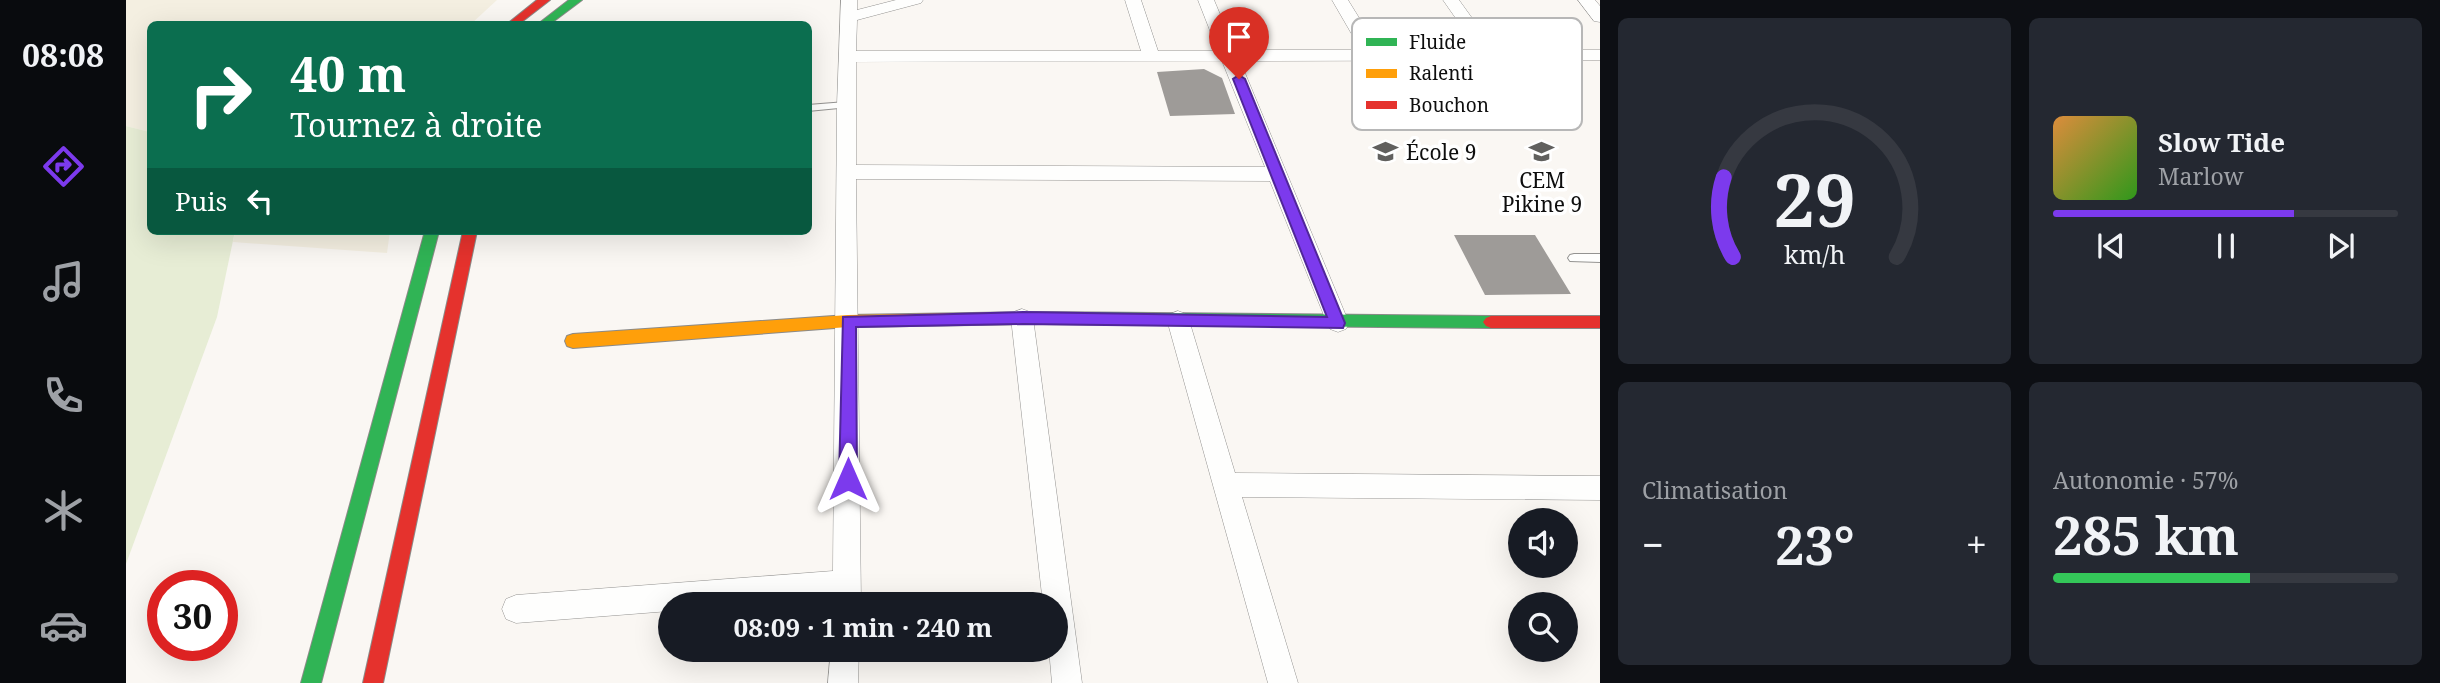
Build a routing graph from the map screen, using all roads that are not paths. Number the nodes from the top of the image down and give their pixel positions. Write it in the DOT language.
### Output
graph roads {
  1 [pos="544,0"];
  2 [pos="576,0"];
  3 [pos="915,0"];
  4 [pos="1133,0"];
  5 [pos="1206,0"];
  6 [pos="1340,0"];
  7 [pos="1451,0"];
  8 [pos="849,9"];
  9 [pos="1464,18"];
  10 [pos="1352,20"];
  11 [pos="516,21"];
  12 [pos="547,21"];
  13 [pos="1352,55"];
  14 [pos="1582,55"];
  15 [pos="1600,55"];
  16 [pos="1151,56"];
  17 [pos="1229,56"];
  18 [pos="847,57"];
  19 [pos="846,105"];
  20 [pos="812,108"];
  21 [pos="847,172"];
  22 [pos="1277,174"];
  23 [pos="431,235"];
  24 [pos="469,235"];
  25 [pos="1574,258"];
  26 [pos="1600,258"];
  27 [pos="1023,318"];
  28 [pos="1178,320"];
  29 [pos="849,321"];
  30 [pos="1600,321"];
  31 [pos="1338,323"];
  32 [pos="573,341"];
  33 [pos="1228,485"];
  34 [pos="1600,488"];
  35 [pos="847,592"];
  36 [pos="658,603"];
  37 [pos="516,609"];
  38 [pos="844,662"];
  39 [pos="311,683"];
  40 [pos="373,683"];
  41 [pos="843,683"];
  42 [pos="1067,683"];
  43 [pos="1283,683"];
  1 -- 11 [label="main road"];
  2 -- 12 [label="main road"];
  3 -- 8 [label="street"];
  4 -- 16 [label="street"];
  5 -- 17 [label="street"];
  6 -- 10 [label="street"];
  7 -- 9 [label="street"];
  8 -- 18 [label="street"];
  13 -- 17 [label="street"];
  14 -- 15 [label="street"];
  16 -- 17 [label="street"];
  16 -- 18 [label="street"];
  17 -- 22 [label="street"];
  18 -- 19 [label="street"];
  19 -- 20 [label="lane"];
  19 -- 21 [label="street"];
  21 -- 22 [label="street"];
  21 -- 29 [label="street"];
  22 -- 31 [label="street"];
  23 -- 39 [label="main road"];
  24 -- 40 [label="main road"];
  25 -- 26 [label="lane"];
  27 -- 28 [label="main road"];
  27 -- 29 [label="main road"];
  27 -- 42 [label="street"];
  28 -- 31 [label="main road"];
  28 -- 33 [label="street"];
  29 -- 32 [label="main road"];
  29 -- 35 [label="street"];
  30 -- 31 [label="main road"];
  33 -- 34 [label="street"];
  33 -- 43 [label="street"];
  36 -- 37 [label="street"];
  38 -- 41 [label="street"];
}
